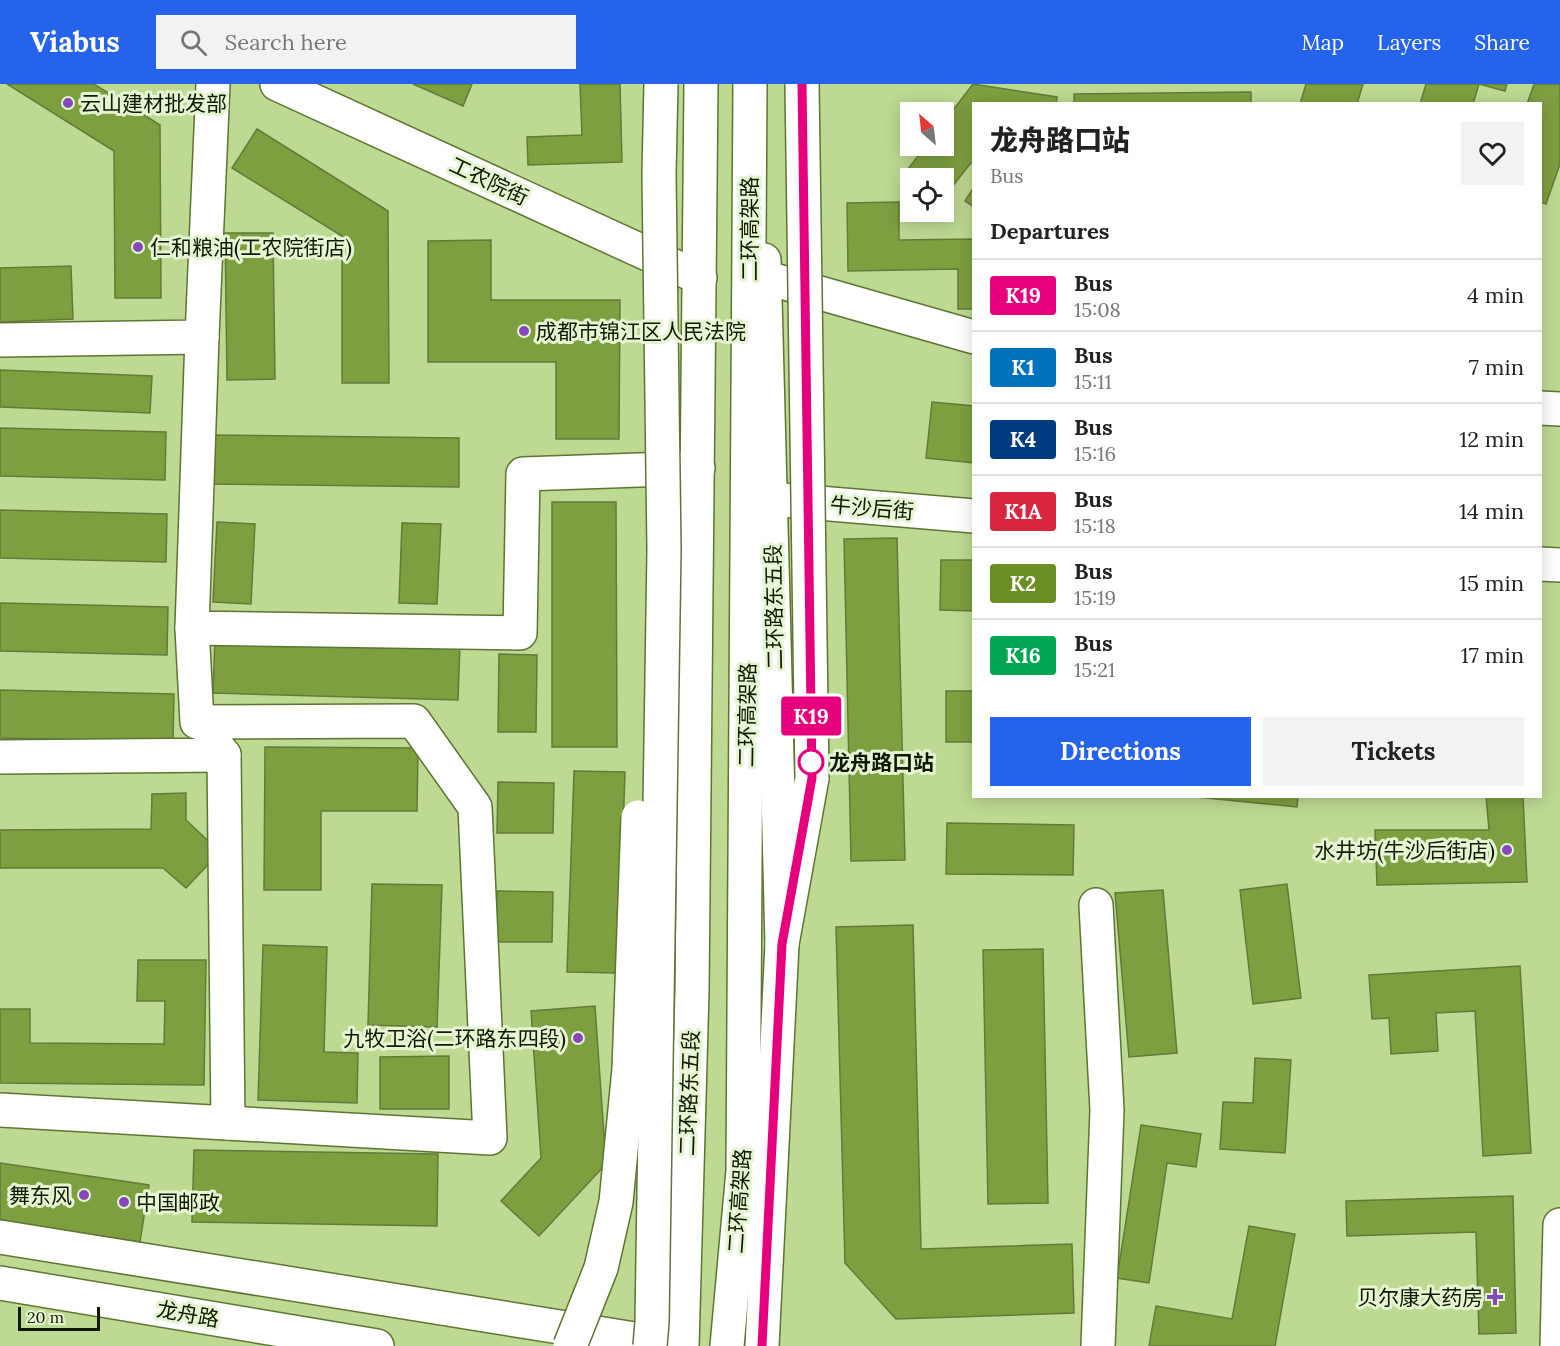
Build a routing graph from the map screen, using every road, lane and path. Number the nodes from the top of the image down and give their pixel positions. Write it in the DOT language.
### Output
graph roads {
  1 [pos="213,84"];
  2 [pos="277,84"];
  3 [pos="661,84"];
  4 [pos="701,84"];
  5 [pos="750,84"];
  6 [pos="758,84"];
  7 [pos="802,84"];
  8 [pos="764,277"];
  9 [pos="700,278"];
  10 [pos="972,336"];
  11 [pos="202,337"];
  12 [pos="0,340"];
  13 [pos="1542,408"];
  14 [pos="1560,409"];
  15 [pos="698,468"];
  16 [pos="771,499"];
  17 [pos="972,516"];
  18 [pos="664,550"];
  19 [pos="1542,564"];
  20 [pos="1560,565"];
  21 [pos="192,628"];
  22 [pos="197,722"];
  23 [pos="224,755"];
  24 [pos="0,757"];
  25 [pos="1096,905"];
  26 [pos="782,944"];
  27 [pos="0,1110"];
  28 [pos="228,1123"];
  29 [pos="1560,1225"];
  30 [pos="0,1237"];
  31 [pos="0,1283"];
  32 [pos="377,1346"];
  33 [pos="570,1346"];
  34 [pos="650,1346"];
  35 [pos="680,1346"];
  36 [pos="727,1346"];
  37 [pos="762,1346"];
  38 [pos="1098,1346"];
  39 [pos="1557,1346"];
  1 -- 11 [label="main road"];
  2 -- 9 [label="main road, 工农院街"];
  3 -- 18 [label="main road, bridge"];
  4 -- 9 [label="main road, 二环路东五段"];
  5 -- 36 [label="main road, 二环高架路"];
  6 -- 8 [label="main road, 二环路东五段"];
  7 -- 26 [label="main road, bridge"];
  8 -- 10 [label="main road"];
  8 -- 16 [label="main road, 二环路东五段"];
  9 -- 15 [label="main road, 二环路东五段"];
  11 -- 12 [label="main road"];
  11 -- 21 [label="main road"];
  13 -- 14 [label="main road"];
  15 -- 21 [label="main road"];
  15 -- 35 [label="main road, 二环路东五段"];
  16 -- 17 [label="main road, 牛沙后街"];
  16 -- 26 [label="main road, 二环路东五段"];
  18 -- 33 [label="main road, bridge"];
  18 -- 34 [label="main road, bridge"];
  19 -- 20 [label="main road"];
  21 -- 22 [label="main road"];
  22 -- 23 [label="main road"];
  22 -- 28 [label="main road"];
  23 -- 24 [label="main road"];
  23 -- 28 [label="main road"];
  25 -- 38 [label="main road"];
  26 -- 37 [label="main road, 二环路东五段"];
  27 -- 28 [label="main road"];
  29 -- 39 [label="main road"];
  30 -- 35 [label="main road"];
  31 -- 32 [label="main road, 龙舟路"];
}
